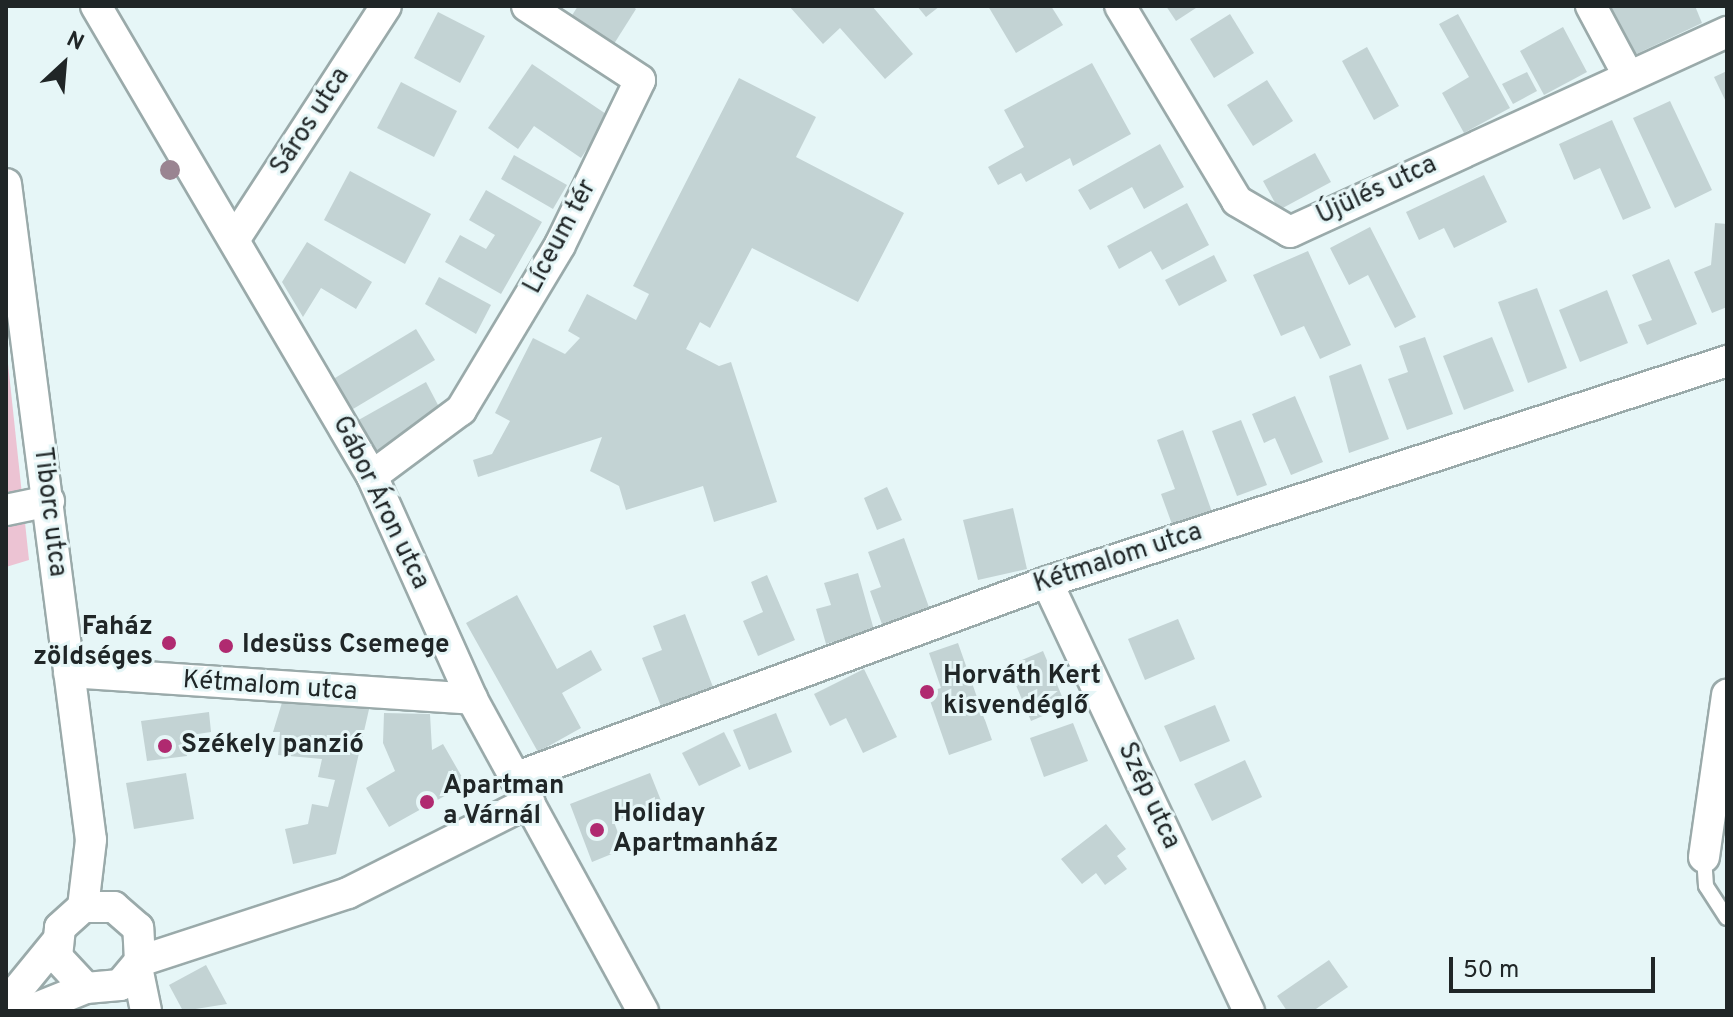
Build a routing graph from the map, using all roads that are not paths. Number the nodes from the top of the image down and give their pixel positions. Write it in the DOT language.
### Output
graph roads {
  1 [pos="96,6"];
  2 [pos="386,6"];
  3 [pos="527,6"];
  4 [pos="1120,6"];
  5 [pos="1591,6"];
  6 [pos="1727,32"];
  7 [pos="1627,73"];
  8 [pos="6,184"];
  9 [pos="236,237"];
  10 [pos="1727,361"];
  11 [pos="372,476"];
  12 [pos="49,501"];
  13 [pos="6,510"];
  14 [pos="1047,582"];
  15 [pos="69,672"];
  16 [pos="1727,695"];
  17 [pos="472,699"];
  18 [pos="523,790"];
  19 [pos="91,840"];
  20 [pos="1704,857"];
  21 [pos="83,907"];
  22 [pos="1727,918"];
  23 [pos="133,922"];
  24 [pos="222,930"];
  25 [pos="56,943"];
  26 [pos="138,964"];
  27 [pos="100,996"];
  28 [pos="6,1004"];
  29 [pos="29,1011"];
  30 [pos="146,1011"];
  31 [pos="643,1011"];
  32 [pos="1249,1011"];
  1 -- 9 [label="street, Gábor Áron utca"];
  2 -- 9 [label="street, Sáros utca"];
  3 -- 11 [label="street, Líceum tér"];
  4 -- 7 [label="street, Újülés utca"];
  5 -- 7 [label="street"];
  6 -- 7 [label="street, Újülés utca"];
  8 -- 12 [label="street, Tiborc utca"];
  9 -- 11 [label="street, Gábor Áron utca"];
  10 -- 14 [label="street, Kétmalom utca"];
  11 -- 17 [label="street, Gábor Áron utca"];
  12 -- 13 [label="street"];
  12 -- 15 [label="street, Tiborc utca"];
  14 -- 18 [label="street, Kétmalom utca"];
  14 -- 32 [label="street, Szép utca"];
  15 -- 17 [label="street, Kétmalom utca"];
  15 -- 19 [label="street, Tiborc utca"];
  16 -- 20 [label="street"];
  17 -- 18 [label="street, Gábor Áron utca"];
  18 -- 24 [label="street, Kétmalom utca"];
  18 -- 31 [label="street, Gábor Áron utca"];
  19 -- 21 [label="street, Tiborc utca"];
  19 -- 23 [label="street, Tiborc utca"];
  20 -- 22 [label="lane"];
  21 -- 23 [label="street"];
  21 -- 25 [label="street"];
  23 -- 24 [label="street"];
  23 -- 26 [label="street, Tiborc utca"];
  24 -- 26 [label="street"];
  25 -- 27 [label="street"];
  25 -- 28 [label="street"];
  26 -- 27 [label="street"];
  26 -- 30 [label="street, Tiborc utca"];
  27 -- 29 [label="street"];
}
